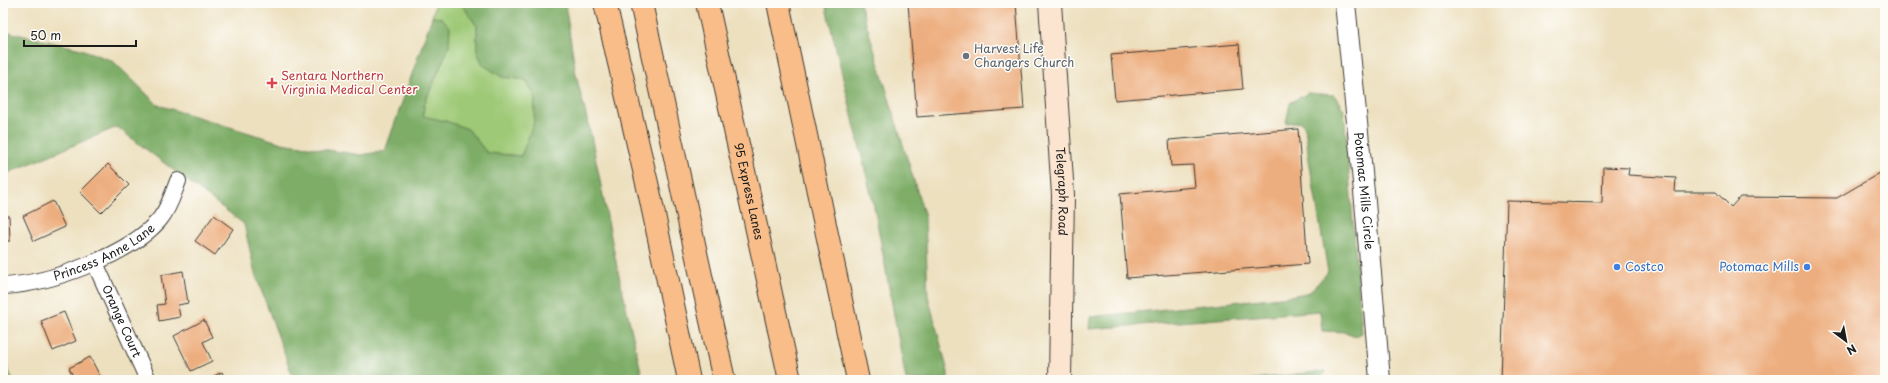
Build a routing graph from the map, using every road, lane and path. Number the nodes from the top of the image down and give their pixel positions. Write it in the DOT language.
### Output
graph roads {
  1 [pos="600,3"];
  2 [pos="605,3"];
  3 [pos="641,3"];
  4 [pos="707,3"];
  5 [pos="1050,3"];
  6 [pos="1345,3"];
  7 [pos="779,9"];
  8 [pos="618,59"];
  9 [pos="178,181"];
  10 [pos="95,263"];
  11 [pos="3,286"];
  12 [pos="683,352"];
  13 [pos="148,380"];
  14 [pos="686,380"];
  15 [pos="689,380"];
  16 [pos="724,380"];
  17 [pos="790,380"];
  18 [pos="858,380"];
  19 [pos="1060,380"];
  20 [pos="1380,380"];
  1 -- 8 [label="highway"];
  2 -- 8 [label="highway"];
  3 -- 16 [label="highway"];
  4 -- 17 [label="highway, 95 Express Lanes"];
  5 -- 19 [label="main road, Telegraph Road"];
  6 -- 20 [label="street, Potomac Mills Circle"];
  7 -- 18 [label="highway"];
  8 -- 12 [label="highway"];
  9 -- 10 [label="street, Princess Anne Lane"];
  10 -- 11 [label="street, Princess Anne Lane"];
  10 -- 13 [label="street, Orange Court"];
  12 -- 14 [label="highway"];
  12 -- 15 [label="highway"];
}
